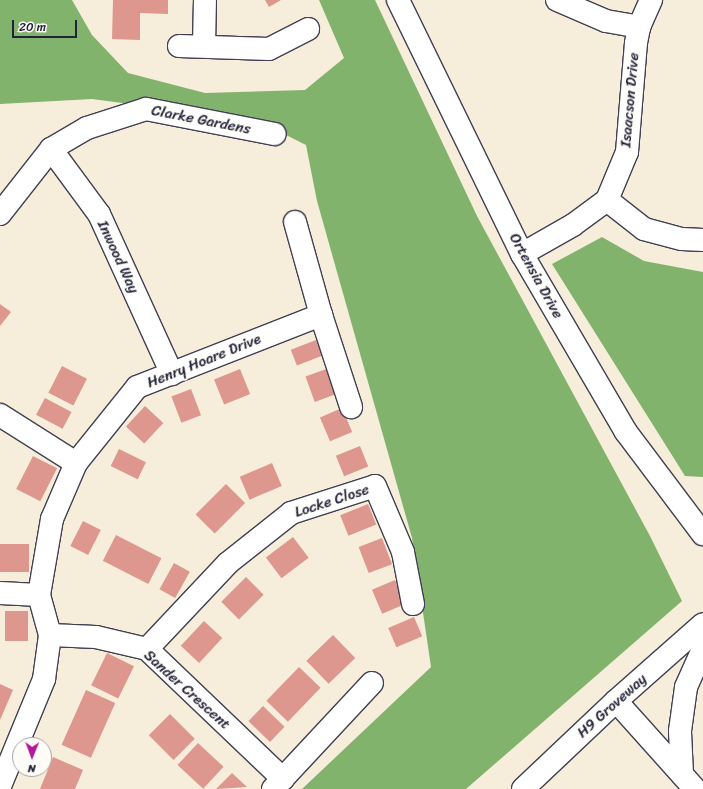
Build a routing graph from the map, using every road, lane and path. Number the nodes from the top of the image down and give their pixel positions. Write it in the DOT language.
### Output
graph roads {
  1 [pos="205,0"];
  2 [pos="398,0"];
  3 [pos="557,0"];
  4 [pos="651,0"];
  5 [pos="639,27"];
  6 [pos="308,29"];
  7 [pos="179,46"];
  8 [pos="204,46"];
  9 [pos="275,134"];
  10 [pos="51,149"];
  11 [pos="607,200"];
  12 [pos="0,214"];
  13 [pos="295,222"];
  14 [pos="703,240"];
  15 [pos="522,254"];
  16 [pos="321,315"];
  17 [pos="172,374"];
  18 [pos="351,407"];
  19 [pos="0,415"];
  20 [pos="76,463"];
  21 [pos="703,534"];
  22 [pos="0,593"];
  23 [pos="38,595"];
  24 [pos="413,604"];
  25 [pos="703,624"];
  26 [pos="50,635"];
  27 [pos="147,649"];
  28 [pos="703,649"];
  29 [pos="372,683"];
  30 [pos="616,701"];
  31 [pos="689,781"];
  32 [pos="278,784"];
  33 [pos="0,786"];
  34 [pos="523,789"];
  1 -- 8 [label="street"];
  2 -- 15 [label="street, Ortensia Drive"];
  3 -- 5 [label="street"];
  4 -- 5 [label="street, Isaacson Drive"];
  5 -- 11 [label="street, Isaacson Drive"];
  6 -- 8 [label="street"];
  7 -- 8 [label="street"];
  9 -- 10 [label="street, Clarke Gardens"];
  10 -- 12 [label="street, Clarke Gardens"];
  10 -- 17 [label="street, Inwood Way"];
  11 -- 14 [label="street"];
  11 -- 15 [label="street"];
  13 -- 16 [label="street"];
  15 -- 21 [label="street, Ortensia Drive"];
  16 -- 17 [label="street, Henry Hoare Drive"];
  16 -- 18 [label="street"];
  17 -- 20 [label="street, Henry Hoare Drive"];
  19 -- 20 [label="street"];
  20 -- 23 [label="street, Henry Hoare Drive"];
  22 -- 23 [label="street"];
  23 -- 26 [label="street, Henry Hoare Drive"];
  24 -- 27 [label="street, Locke Close"];
  25 -- 30 [label="street, H9 Groveway"];
  26 -- 27 [label="street, Sander Crescent"];
  26 -- 33 [label="street, Henry Hoare Drive"];
  27 -- 32 [label="street, Sander Crescent"];
  28 -- 31 [label="street"];
  29 -- 32 [label="street, Sander Crescent"];
  30 -- 31 [label="street"];
  30 -- 34 [label="street, H9 Groveway"];
}
